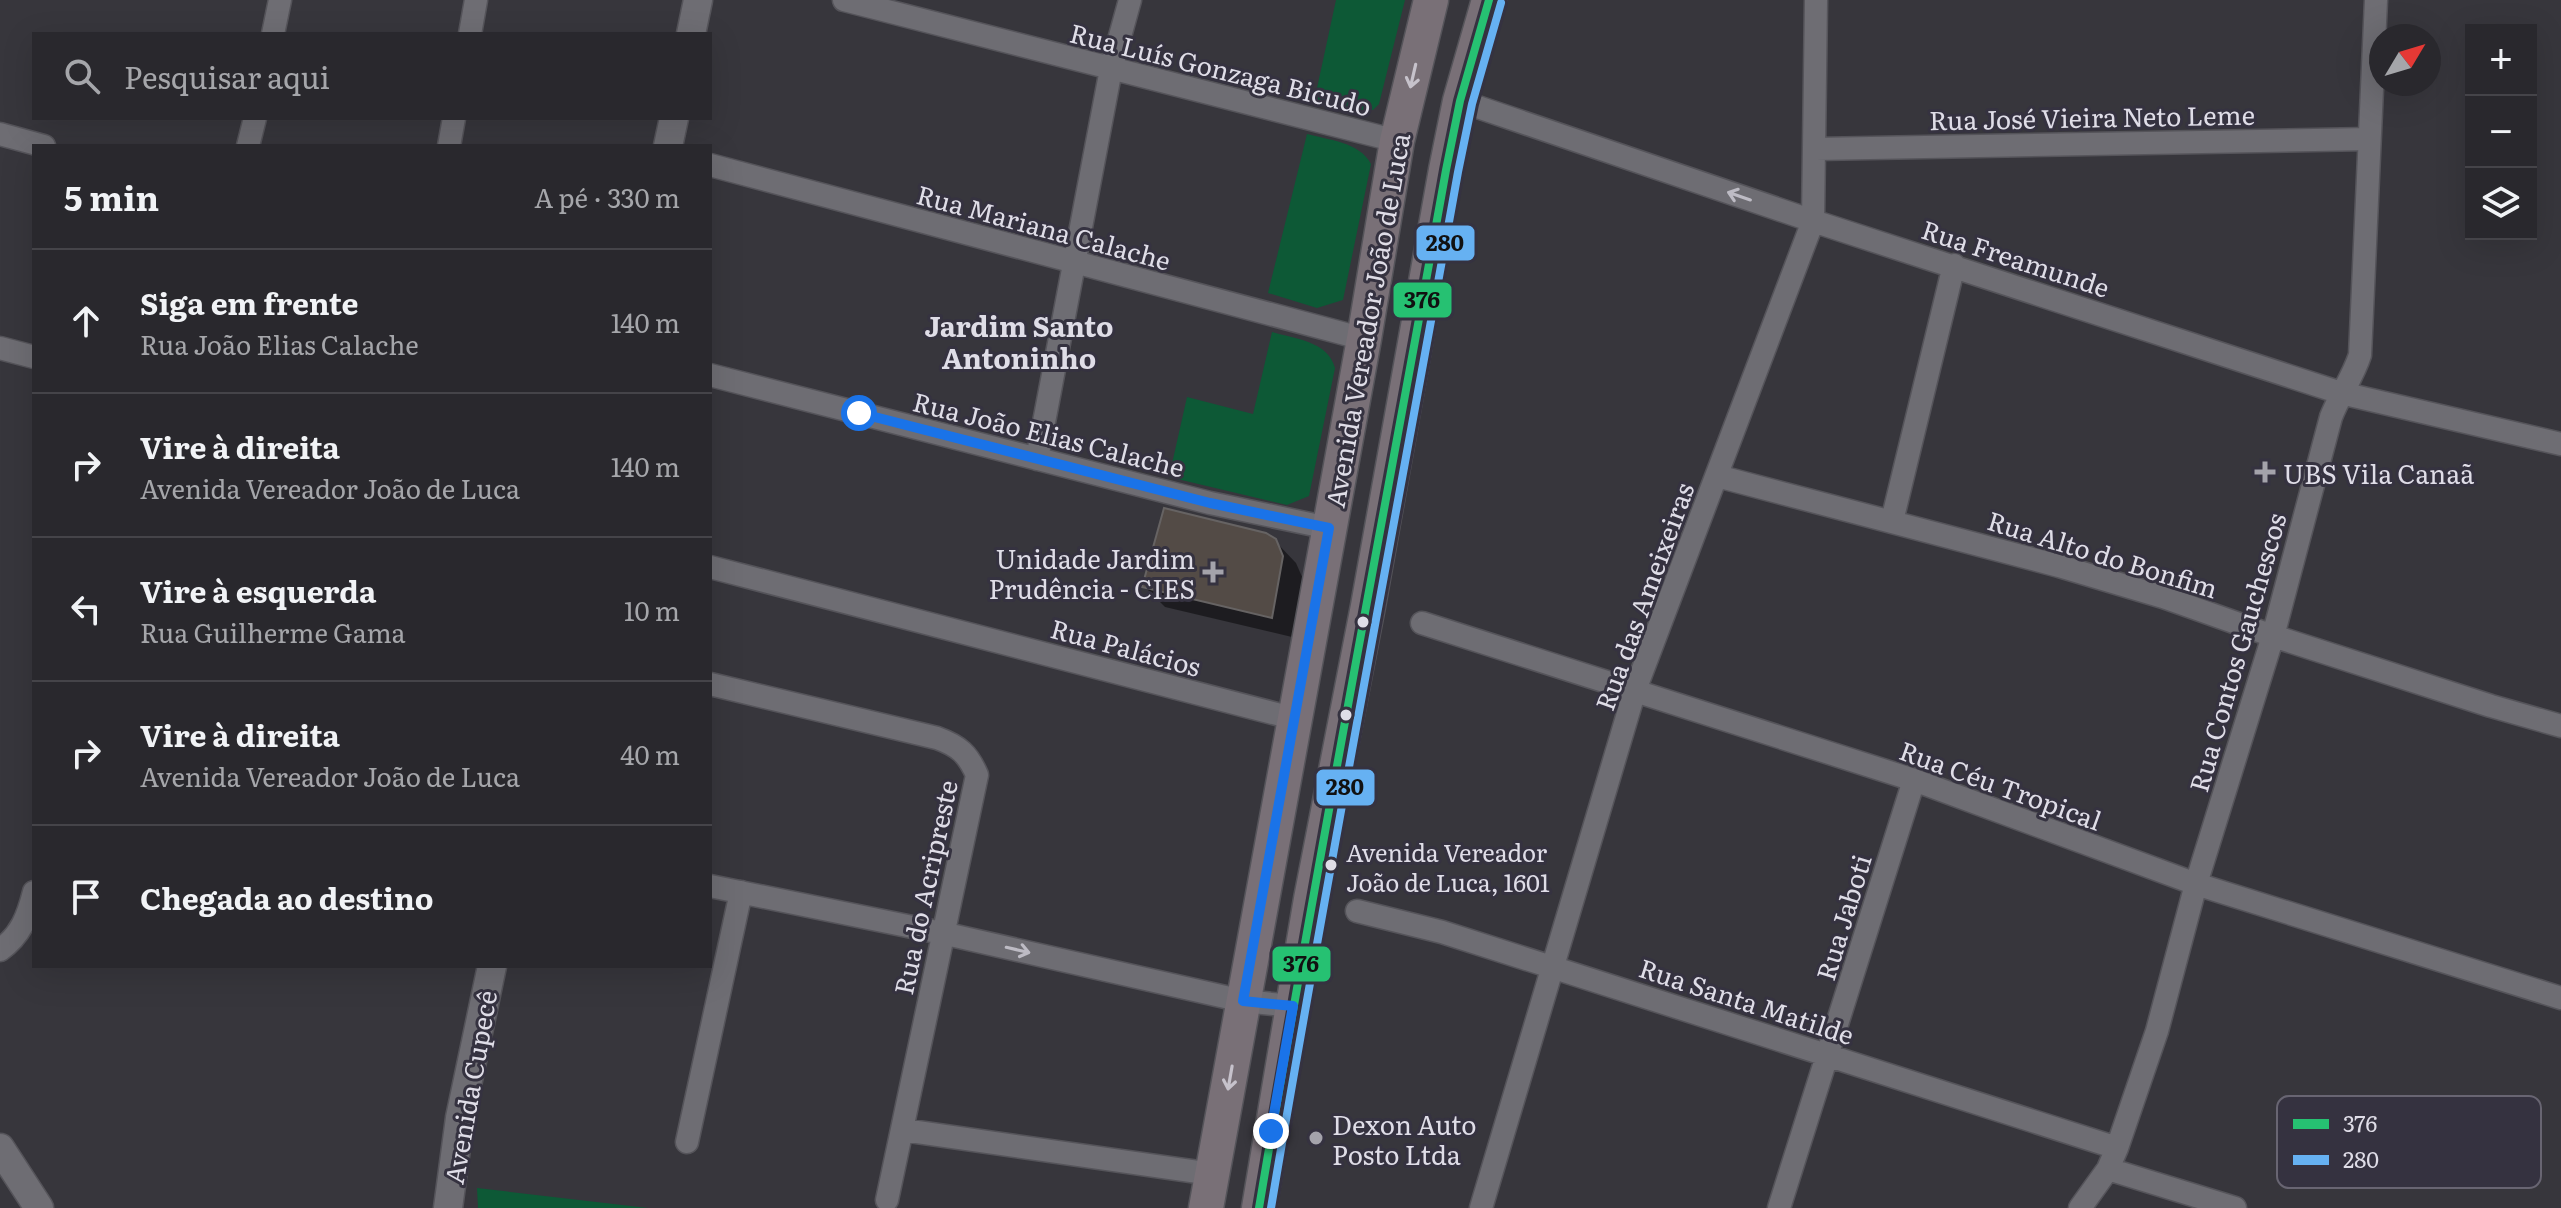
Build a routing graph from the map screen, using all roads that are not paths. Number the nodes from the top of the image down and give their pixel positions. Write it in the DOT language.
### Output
graph roads {
  1 [pos="280,0"];
  2 [pos="476,0"];
  3 [pos="698,0"];
  4 [pos="844,0"];
  5 [pos="1130,0"];
  6 [pos="1431,0"];
  7 [pos="1489,0"];
  8 [pos="1816,0"];
  9 [pos="2376,0"];
  10 [pos="273,32"];
  11 [pos="470,32"];
  12 [pos="691,32"];
  13 [pos="1111,69"];
  14 [pos="1460,101"];
  15 [pos="254,120"];
  16 [pos="454,120"];
  17 [pos="674,120"];
  18 [pos="0,134"];
  19 [pos="2369,139"];
  20 [pos="1397,141"];
  21 [pos="37,144"];
  22 [pos="248,144"];
  23 [pos="449,144"];
  24 [pos="668,144"];
  25 [pos="1816,149"];
  26 [pos="712,166"];
  27 [pos="1813,221"];
  28 [pos="1073,263"];
  29 [pos="1954,265"];
  30 [pos="1364,339"];
  31 [pos="0,348"];
  32 [pos="32,356"];
  33 [pos="712,376"];
  34 [pos="2341,393"];
  35 [pos="2561,444"];
  36 [pos="1037,459"];
  37 [pos="1717,476"];
  38 [pos="1892,521"];
  39 [pos="1329,528"];
  40 [pos="712,568"];
  41 [pos="1422,623"];
  42 [pos="2273,636"];
  43 [pos="712,684"];
  44 [pos="1635,690"];
  45 [pos="1296,719"];
  46 [pos="2561,726"];
  47 [pos="1914,780"];
  48 [pos="2196,884"];
  49 [pos="712,886"];
  50 [pos="741,892"];
  51 [pos="32,899"];
  52 [pos="1357,911"];
  53 [pos="942,933"];
  54 [pos="0,950"];
  55 [pos="1554,967"];
  56 [pos="492,968"];
  57 [pos="2561,998"];
  58 [pos="1243,1001"];
  59 [pos="1293,1006"];
  60 [pos="1828,1055"];
  61 [pos="903,1130"];
  62 [pos="687,1142"];
  63 [pos="0,1148"];
  64 [pos="2113,1158"];
  65 [pos="1212,1174"];
  66 [pos="887,1200"];
  67 [pos="39,1208"];
  68 [pos="448,1208"];
  69 [pos="1206,1208"];
  70 [pos="1259,1208"];
  71 [pos="1481,1208"];
  72 [pos="1779,1208"];
  73 [pos="2080,1208"];
  74 [pos="2235,1208"];
  1 -- 10 [label="street"];
  2 -- 11 [label="street"];
  3 -- 12 [label="street"];
  4 -- 13 [label="street, Rua Luís Gonzaga Bicudo"];
  5 -- 13 [label="street"];
  6 -- 20 [label="main road, Avenida Vereador João de Luca, one-way"];
  7 -- 14 [label="main road, Avenida Vereador João de Luca"];
  8 -- 25 [label="street, Rua das Ameixeiras"];
  9 -- 19 [label="street, Rua Contos Gauchescos"];
  13 -- 20 [label="street, Rua Luís Gonzaga Bicudo"];
  13 -- 28 [label="street"];
  27 -- 14 [label="street, Rua Freamunde, one-way"];
  14 -- 59 [label="main road, Avenida Vereador João de Luca"];
  15 -- 22 [label="street"];
  16 -- 23 [label="street"];
  17 -- 24 [label="street"];
  18 -- 21 [label="street"];
  19 -- 25 [label="street, Rua José Vieira Neto Leme"];
  19 -- 34 [label="street, Rua Contos Gauchescos"];
  20 -- 30 [label="main road, Avenida Vereador João de Luca"];
  25 -- 27 [label="street, Rua das Ameixeiras"];
  26 -- 28 [label="street, Rua Mariana Calache"];
  27 -- 29 [label="street, Rua Freamunde"];
  27 -- 37 [label="street, Rua das Ameixeiras"];
  28 -- 30 [label="street, Rua Mariana Calache"];
  28 -- 36 [label="street"];
  29 -- 34 [label="street, Rua Freamunde"];
  29 -- 38 [label="street"];
  30 -- 39 [label="main road, Avenida Vereador João de Luca"];
  31 -- 32 [label="street"];
  33 -- 36 [label="street, Rua João Elias Calache"];
  34 -- 35 [label="street, Rua Freamunde"];
  34 -- 42 [label="street, Rua Contos Gauchescos"];
  36 -- 39 [label="street, Rua João Elias Calache"];
  37 -- 38 [label="street, Rua Alto do Bonfim"];
  37 -- 44 [label="street, Rua das Ameixeiras"];
  38 -- 42 [label="street, Rua Alto do Bonfim"];
  39 -- 45 [label="main road, Avenida Vereador João de Luca"];
  40 -- 45 [label="street, Rua Palácios"];
  41 -- 44 [label="street, Rua Céu Tropical"];
  42 -- 46 [label="street, Rua Alto do Bonfim"];
  42 -- 48 [label="street, Rua Contos Gauchescos"];
  43 -- 53 [label="street, Rua do Acripreste"];
  44 -- 47 [label="street, Rua Céu Tropical"];
  44 -- 55 [label="street, Rua das Ameixeiras"];
  45 -- 58 [label="main road, Avenida Vereador João de Luca"];
  47 -- 48 [label="street, Rua Céu Tropical"];
  47 -- 60 [label="street, Rua Jaboti"];
  48 -- 57 [label="street, Rua Céu Tropical"];
  48 -- 64 [label="street, Rua Contos Gauchescos"];
  49 -- 50 [label="street"];
  50 -- 53 [label="street"];
  50 -- 62 [label="street"];
  51 -- 54 [label="street"];
  52 -- 55 [label="street, Rua Santa Matilde"];
  53 -- 58 [label="street, one-way"];
  53 -- 61 [label="street, Rua do Acripreste"];
  55 -- 60 [label="street, Rua Santa Matilde"];
  55 -- 71 [label="street, Rua das Ameixeiras"];
  56 -- 68 [label="street, Avenida Cupecê"];
  58 -- 59 [label="street"];
  58 -- 65 [label="main road, Avenida Vereador João de Luca, one-way"];
  59 -- 70 [label="main road, Avenida Vereador João de Luca"];
  60 -- 64 [label="street, Rua Santa Matilde"];
  60 -- 72 [label="street, Rua Jaboti"];
  61 -- 65 [label="street"];
  61 -- 66 [label="street, Rua do Acripreste"];
  63 -- 67 [label="street"];
  64 -- 73 [label="street, Rua Contos Gauchescos"];
  64 -- 74 [label="street, Rua Santa Matilde"];
  65 -- 69 [label="main road, Avenida Vereador João de Luca"];
}
